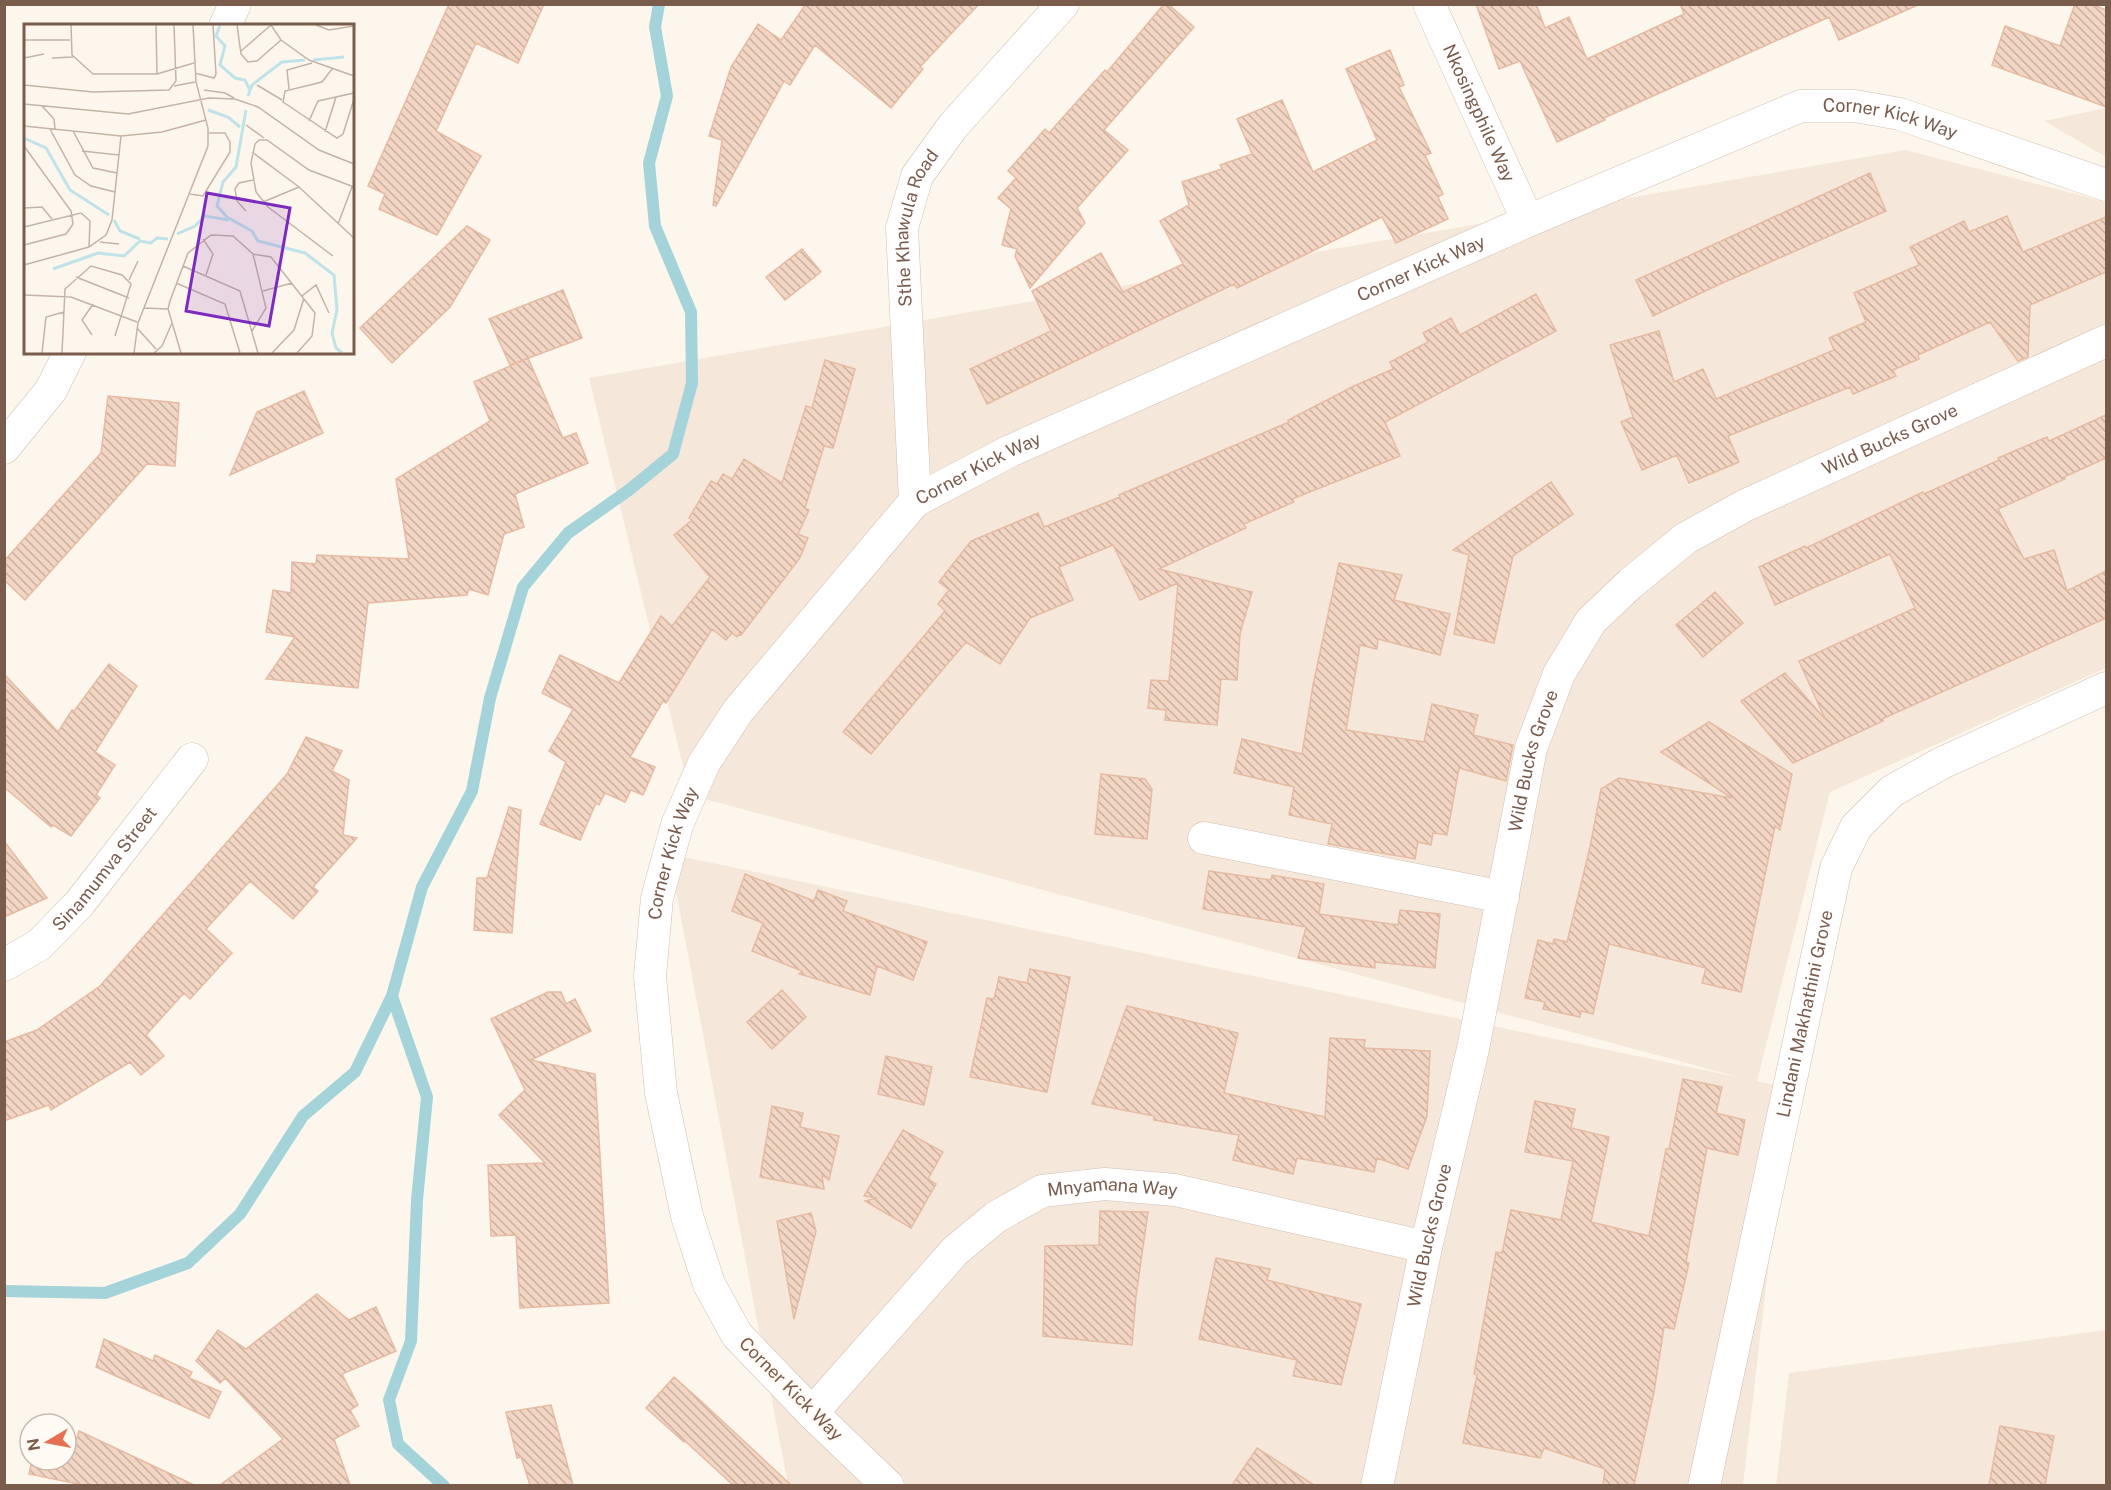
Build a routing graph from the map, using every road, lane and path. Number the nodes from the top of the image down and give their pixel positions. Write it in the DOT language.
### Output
graph roads {
  1 [pos="235,4"];
  2 [pos="1063,4"];
  3 [pos="1429,4"];
  4 [pos="226,24"];
  5 [pos="2106,185"];
  6 [pos="1528,222"];
  7 [pos="2106,341"];
  8 [pos="69,354"];
  9 [pos="4,448"];
  10 [pos="915,501"];
  11 [pos="2106,688"];
  12 [pos="192,759"];
  13 [pos="1204,838"];
  14 [pos="1503,897"];
  15 [pos="4,965"];
  16 [pos="1426,1247"];
  17 [pos="812,1413"];
  18 [pos="888,1485"];
  19 [pos="1377,1485"];
  20 [pos="1704,1485"];
  1 -- 4 [label="street"];
  2 -- 10 [label="street, Sthe Khawula Road"];
  3 -- 6 [label="street, Nkosingphile Way"];
  5 -- 6 [label="street, Corner Kick Way"];
  6 -- 10 [label="street, Corner Kick Way"];
  7 -- 14 [label="street, Wild Bucks Grove"];
  8 -- 9 [label="street"];
  10 -- 17 [label="street, Corner Kick Way"];
  11 -- 20 [label="street, Lindani Makhathini Grove"];
  12 -- 15 [label="street, Sinamumva Street"];
  13 -- 14 [label="street"];
  14 -- 16 [label="street, Wild Bucks Grove"];
  16 -- 17 [label="street, Mnyamana Way"];
  16 -- 19 [label="street, Wild Bucks Grove"];
  17 -- 18 [label="street, Corner Kick Way"];
}
